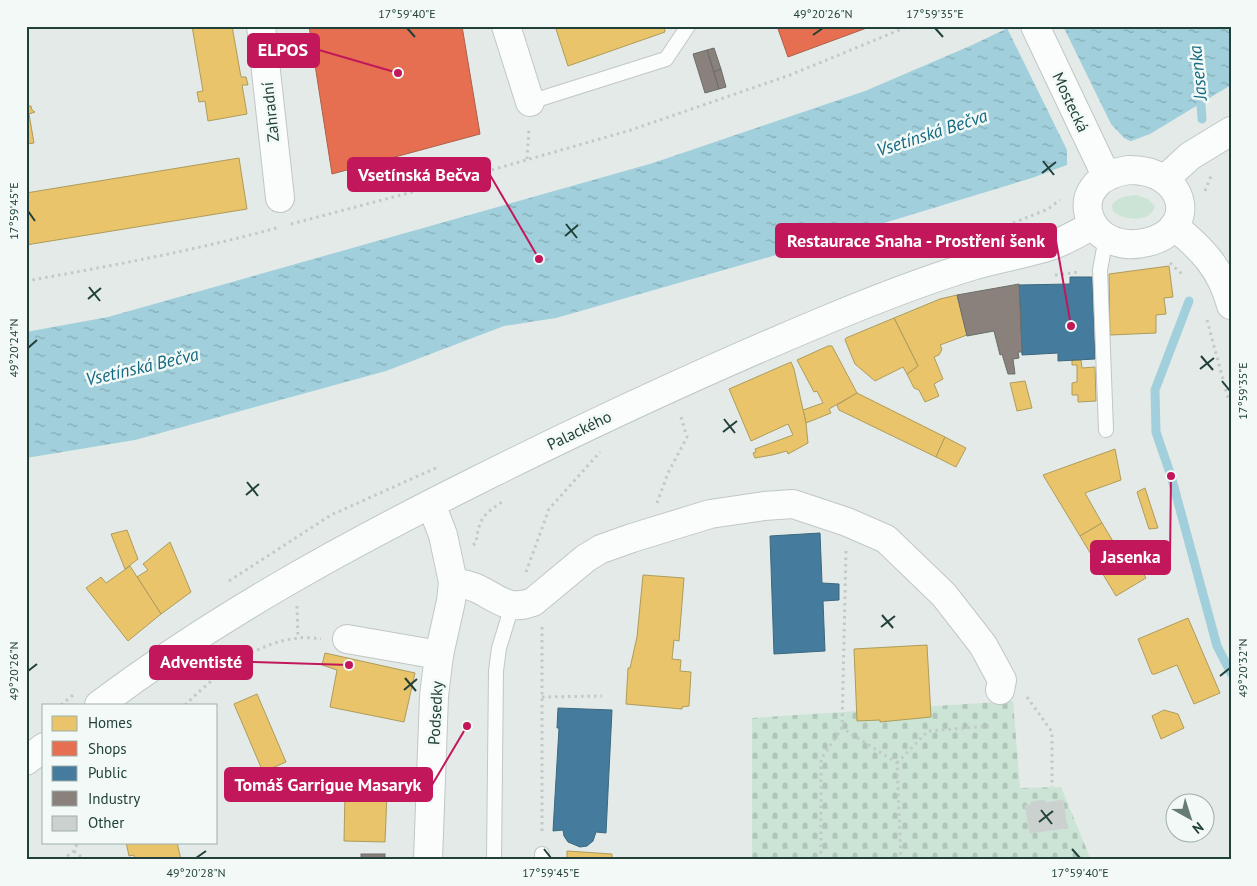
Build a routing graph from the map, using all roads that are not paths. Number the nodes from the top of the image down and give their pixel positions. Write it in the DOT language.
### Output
graph roads {
  1 [pos="261,26"];
  2 [pos="506,26"];
  3 [pos="688,26"];
  4 [pos="1035,26"];
  5 [pos="530,102"];
  6 [pos="1231,131"];
  7 [pos="1105,170"];
  8 [pos="1165,179"];
  9 [pos="280,198"];
  10 [pos="1174,226"];
  11 [pos="1099,231"];
  12 [pos="1230,302"];
  13 [pos="1106,430"];
  14 [pos="431,504"];
  15 [pos="452,571"];
  16 [pos="529,609"];
  17 [pos="347,639"];
  18 [pos="439,656"];
  19 [pos="1000,690"];
  20 [pos="100,704"];
  21 [pos="42,749"];
  22 [pos="26,761"];
  23 [pos="428,860"];
  24 [pos="494,860"];
  1 -- 9 [label="street, Zahradní"];
  2 -- 5 [label="street"];
  3 -- 5 [label="lane"];
  4 -- 7 [label="street, Mostecká"];
  6 -- 8 [label="street"];
  7 -- 8 [label="street"];
  7 -- 11 [label="street"];
  8 -- 10 [label="street"];
  10 -- 11 [label="street"];
  10 -- 12 [label="street"];
  11 -- 13 [label="lane"];
  11 -- 14 [label="street, Palackého"];
  14 -- 15 [label="street, Podsedky"];
  14 -- 20 [label="street, Palackého"];
  15 -- 16 [label="street"];
  15 -- 18 [label="street, Podsedky"];
  16 -- 19 [label="street"];
  16 -- 24 [label="lane"];
  17 -- 18 [label="street"];
  18 -- 23 [label="street, Podsedky"];
  21 -- 22 [label="street"];
}
